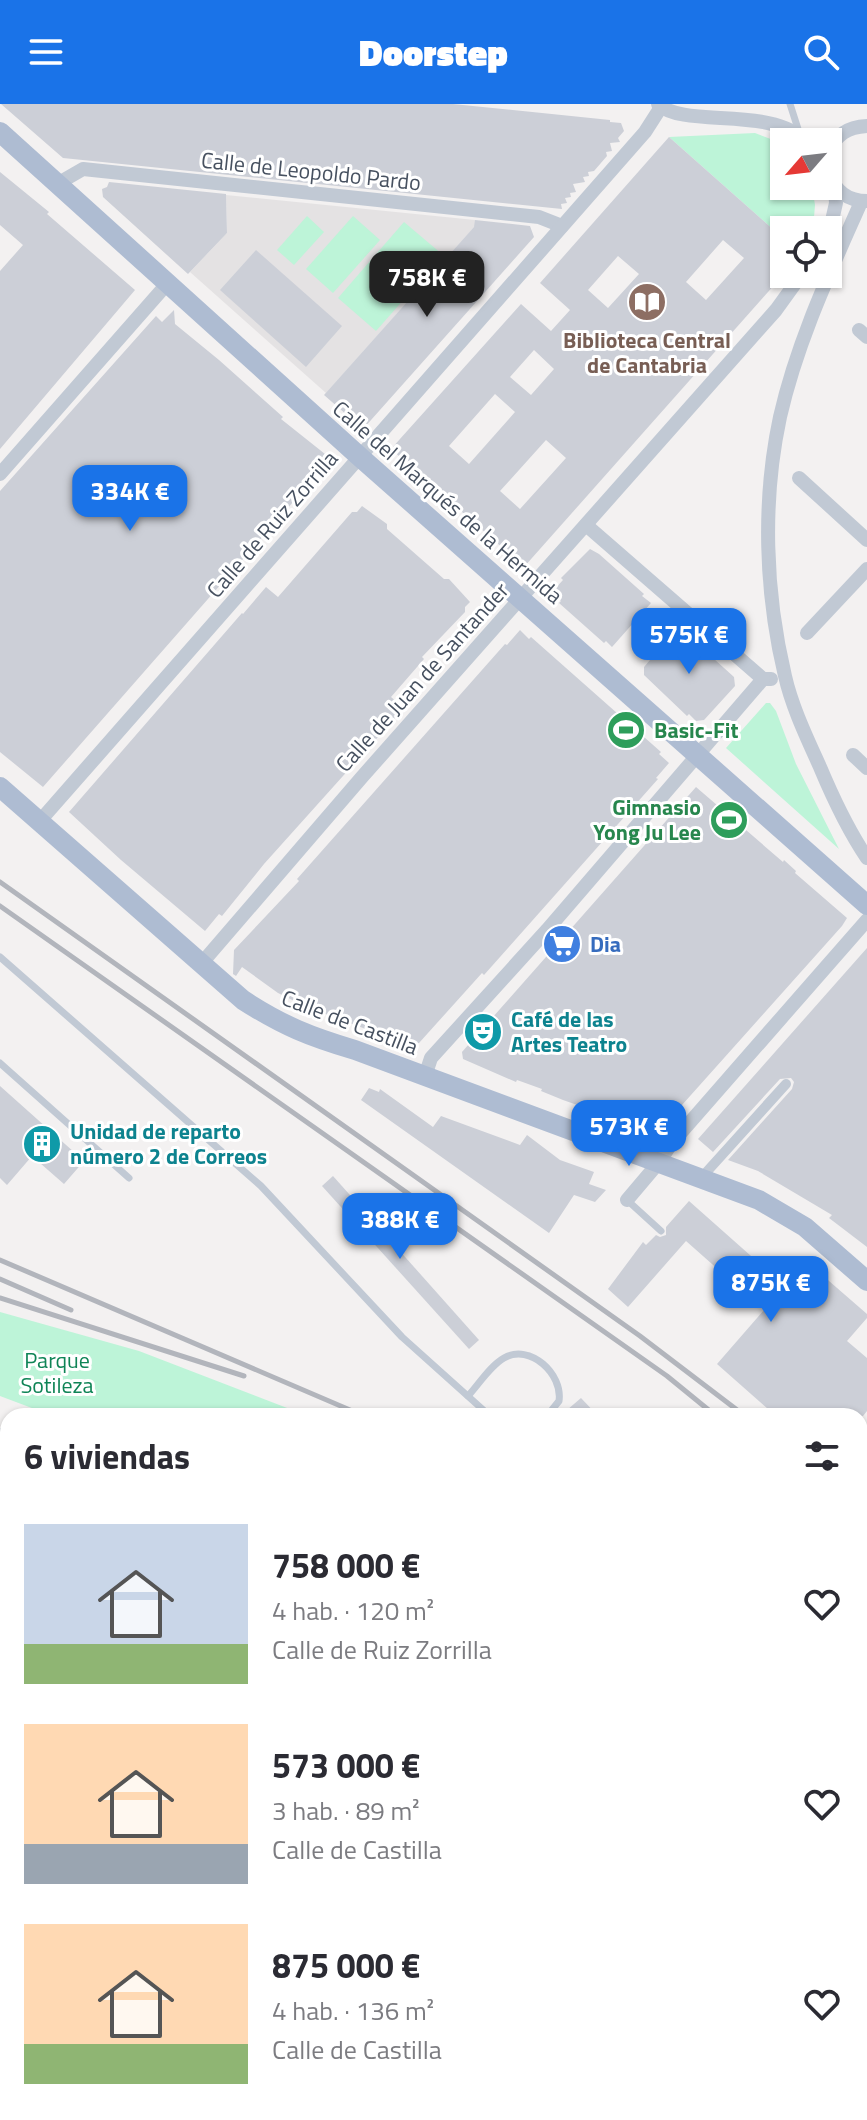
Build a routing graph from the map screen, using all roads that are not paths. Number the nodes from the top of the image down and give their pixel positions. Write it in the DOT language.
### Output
graph roads {
  1 [pos="790,104"];
  2 [pos="660,106"];
  3 [pos="867,126"];
  4 [pos="777,128"];
  5 [pos="799,128"];
  6 [pos="0,132"];
  7 [pos="842,132"];
  8 [pos="57,184"];
  9 [pos="842,192"];
  10 [pos="864,202"];
  11 [pos="562,226"];
  12 [pos="167,284"];
  13 [pos="792,288"];
  14 [pos="360,457"];
  15 [pos="0,474"];
  16 [pos="799,478"];
  17 [pos="586,525"];
  18 [pos="867,540"];
  19 [pos="867,569"];
  20 [pos="522,599"];
  21 [pos="807,633"];
  22 [pos="763,679"];
  23 [pos="785,679"];
  24 [pos="853,755"];
  25 [pos="696,756"];
  26 [pos="867,768"];
  27 [pos="0,787"];
  28 [pos="39,822"];
  29 [pos="867,858"];
  30 [pos="867,905"];
  31 [pos="867,920"];
  32 [pos="0,957"];
  33 [pos="201,964"];
  34 [pos="0,1063"];
  35 [pos="425,1076"];
  36 [pos="786,1084"];
  37 [pos="660,1161"];
  38 [pos="702,1177"];
  39 [pos="129,1178"];
  40 [pos="627,1200"];
  41 [pos="661,1231"];
  42 [pos="867,1280"];
  43 [pos="468,1396"];
  44 [pos="481,1408"];
  45 [pos="553,1408"];
  1 -- 5 [label="lane"];
  2 -- 4 [label="street"];
  2 -- 11 [label="street, Calle de Ruiz Zorrilla"];
  3 -- 7 [label="street"];
  6 -- 8 [label="main road, Calle del Marqués de la Hermida"];
  8 -- 11 [label="street, Calle de Leopoldo Pardo"];
  8 -- 12 [label="main road, Calle del Marqués de la Hermida"];
  9 -- 10 [label="street"];
  10 -- 23 [label="street"];
  11 -- 14 [label="street, Calle de Ruiz Zorrilla"];
  12 -- 14 [label="main road, Calle del Marqués de la Hermida"];
  12 -- 15 [label="street"];
  13 -- 17 [label="street, Calle de Juan de Santander"];
  14 -- 20 [label="main road, Calle del Marqués de la Hermida"];
  14 -- 28 [label="street, Calle de Ruiz Zorrilla"];
  16 -- 18 [label="street"];
  17 -- 20 [label="street, Calle de Juan de Santander"];
  17 -- 22 [label="street"];
  19 -- 21 [label="street"];
  20 -- 25 [label="main road, Calle del Marqués de la Hermida"];
  20 -- 33 [label="street, Calle de Juan de Santander"];
  22 -- 23 [label="street"];
  22 -- 25 [label="street"];
  23 -- 29 [label="street"];
  24 -- 26 [label="street"];
  25 -- 30 [label="main road, Calle del Marqués de la Hermida"];
  25 -- 35 [label="street"];
  27 -- 28 [label="main road, Calle de Castilla"];
  28 -- 33 [label="main road, Calle de Castilla"];
  31 -- 37 [label="street"];
  32 -- 43 [label="lane"];
  33 -- 35 [label="main road, Calle de Castilla"];
  34 -- 39 [label="lane"];
  35 -- 37 [label="main road, Calle de Castilla"];
  36 -- 38 [label="street"];
  37 -- 38 [label="main road, Calle de Castilla"];
  37 -- 40 [label="street"];
  38 -- 42 [label="main road, Calle de Castilla"];
  40 -- 41 [label="lane"];
  43 -- 44 [label="lane"];
  43 -- 45 [label="lane"];
}
